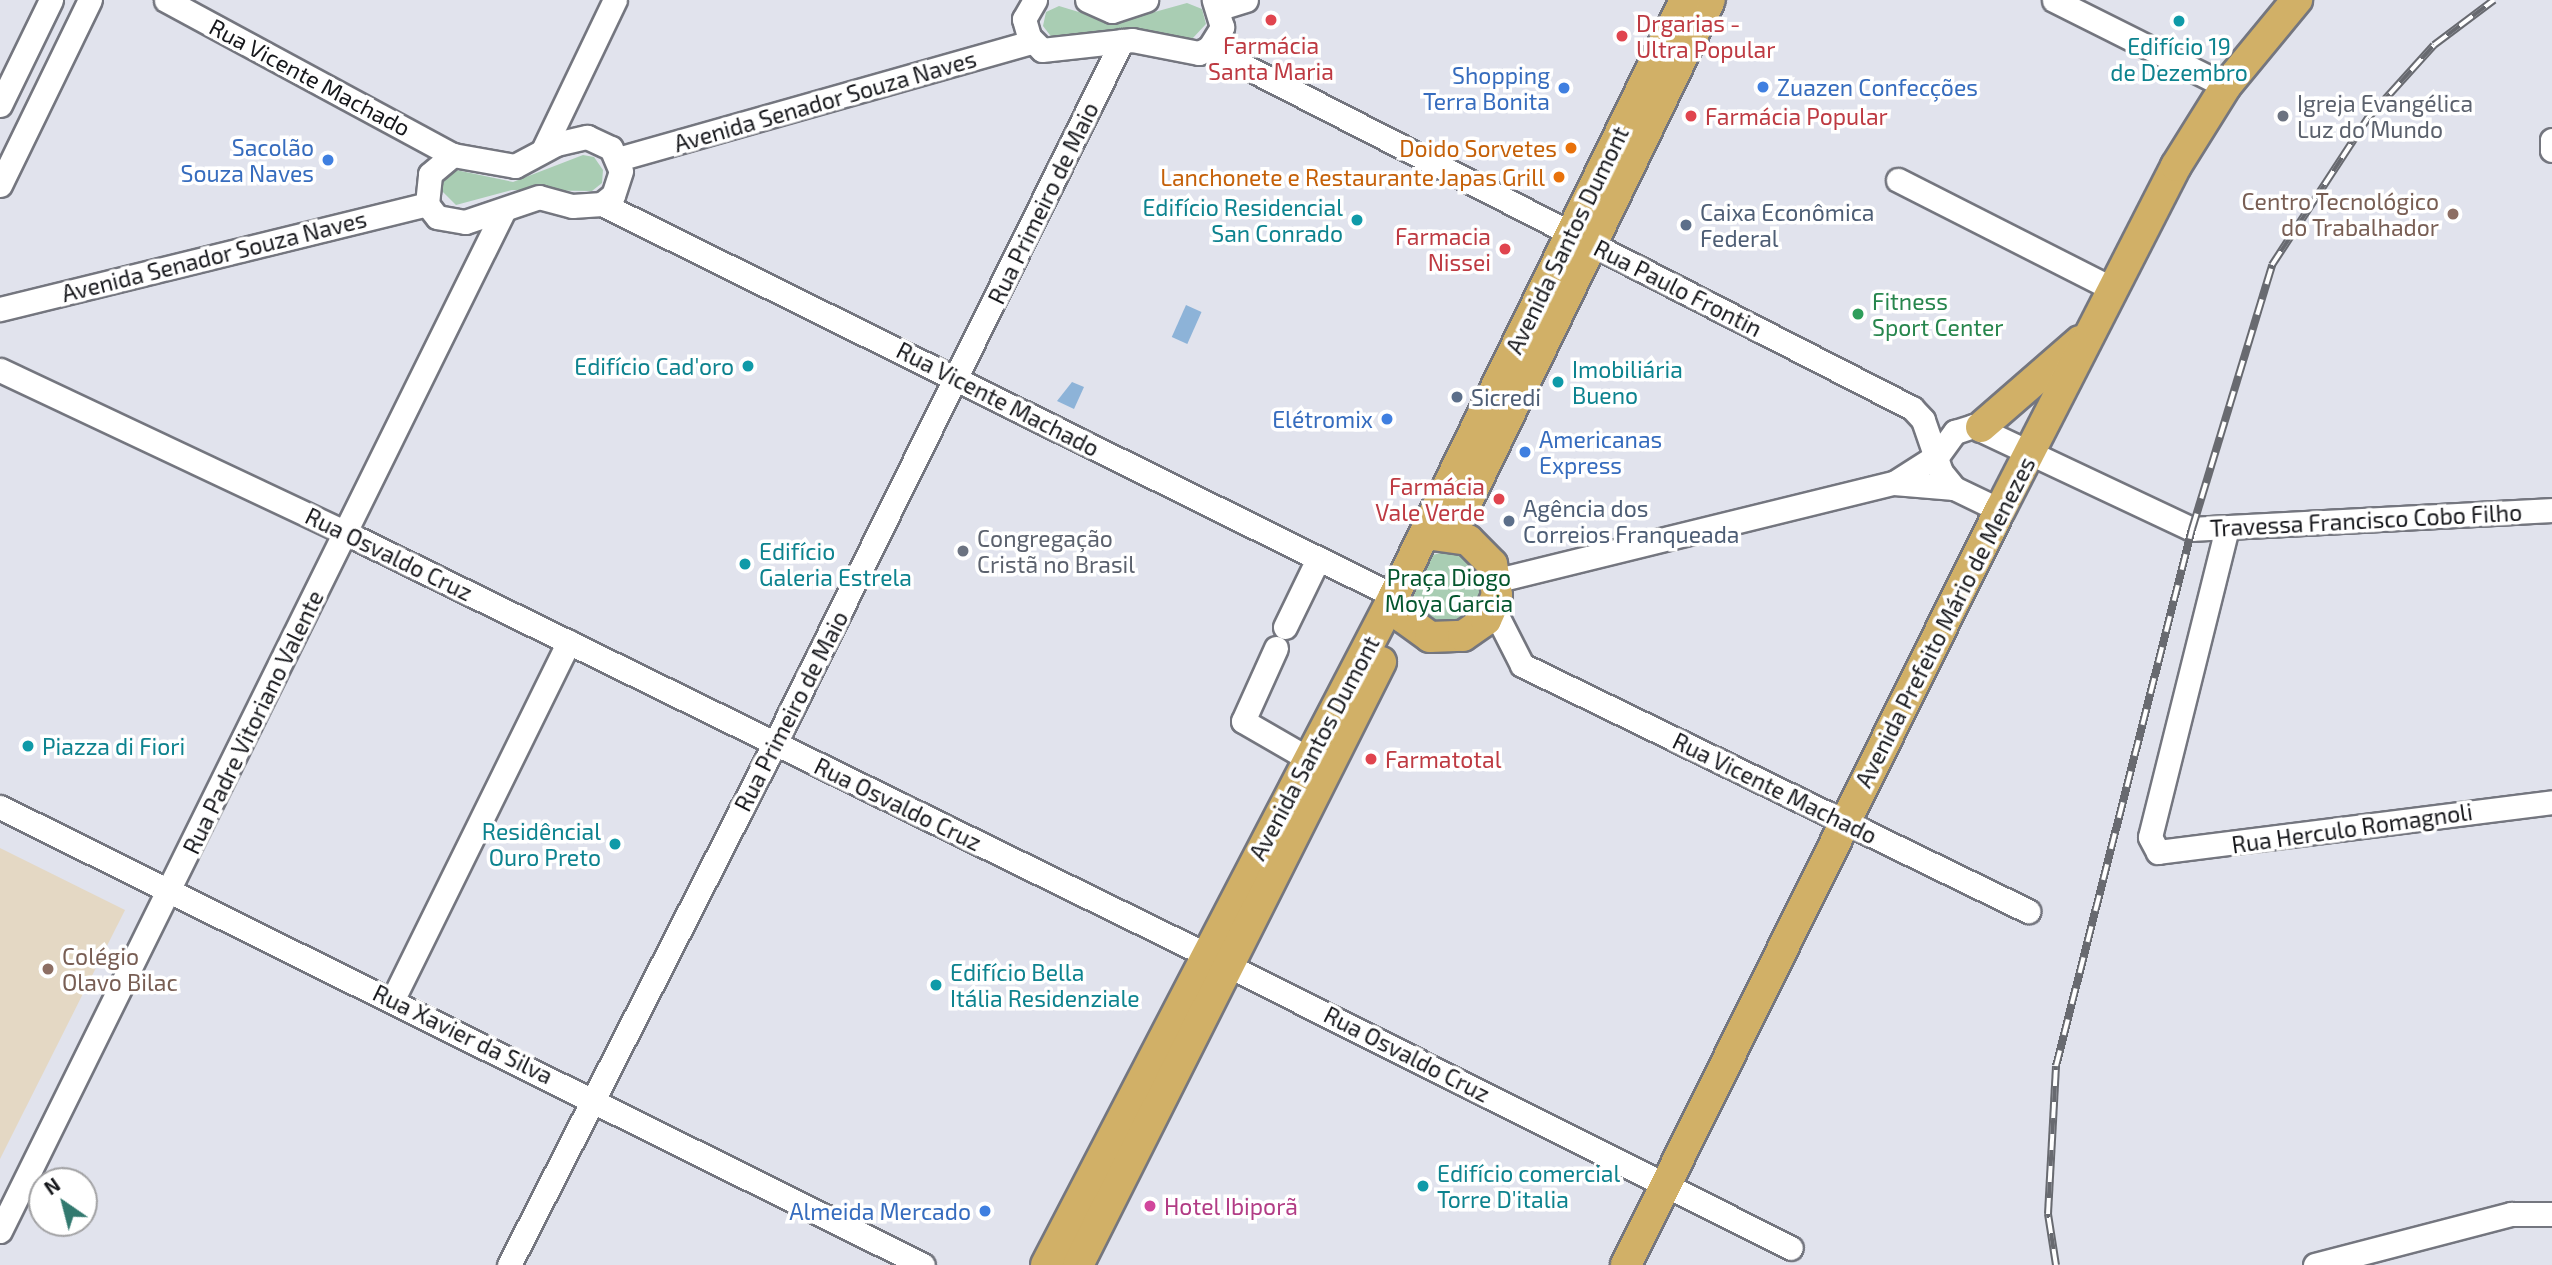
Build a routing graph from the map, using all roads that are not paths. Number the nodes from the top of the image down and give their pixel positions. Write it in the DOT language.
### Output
graph roads {
  1 [pos="51,0"];
  2 [pos="90,0"];
  3 [pos="166,0"];
  4 [pos="615,0"];
  5 [pos="1035,0"];
  6 [pos="1087,0"];
  7 [pos="1146,0"];
  8 [pos="1246,0"];
  9 [pos="1685,0"];
  10 [pos="1710,0"];
  11 [pos="2297,0"];
  12 [pos="2058,1"];
  13 [pos="1217,4"];
  14 [pos="1122,41"];
  15 [pos="1032,42"];
  16 [pos="1209,48"];
  17 [pos="2226,86"];
  18 [pos="0,106"];
  19 [pos="31,121"];
  20 [pos="543,150"];
  21 [pos="453,155"];
  22 [pos="618,159"];
  23 [pos="1898,180"];
  24 [pos="0,185"];
  25 [pos="427,204"];
  26 [pos="602,204"];
  27 [pos="503,212"];
  28 [pos="1582,239"];
  29 [pos="2113,289"];
  30 [pos="0,309"];
  31 [pos="2090,332"];
  32 [pos="0,370"];
  33 [pos="957,378"];
  34 [pos="1981,427"];
  35 [pos="2030,453"];
  36 [pos="1938,455"];
  37 [pos="1895,483"];
  38 [pos="1954,488"];
  39 [pos="2000,510"];
  40 [pos="2552,510"];
  41 [pos="2227,528"];
  42 [pos="346,533"];
  43 [pos="1451,535"];
  44 [pos="1422,538"];
  45 [pos="1318,559"];
  46 [pos="1496,594"];
  47 [pos="1399,607"];
  48 [pos="1285,627"];
  49 [pos="569,642"];
  50 [pos="1276,648"];
  51 [pos="775,743"];
  52 [pos="1307,758"];
  53 [pos="2552,802"];
  54 [pos="0,807"];
  55 [pos="1844,823"];
  56 [pos="170,888"];
  57 [pos="2028,911"];
  58 [pos="1217,960"];
  59 [pos="393,999"];
  60 [pos="596,1100"];
  61 [pos="1111,1168"];
  62 [pos="1668,1185"];
  63 [pos="2552,1214"];
  64 [pos="0,1231"];
  65 [pos="1791,1248"];
  66 [pos="509,1265"];
  67 [pos="923,1265"];
  68 [pos="1046,1265"];
  69 [pos="1078,1265"];
  70 [pos="1626,1265"];
  71 [pos="2315,1265"];
  1 -- 18 [label="street"];
  2 -- 19 [label="street"];
  3 -- 21 [label="street, Rua Vicente Machado"];
  4 -- 20 [label="street"];
  5 -- 15 [label="street"];
  6 -- 7 [label="street"];
  8 -- 13 [label="street"];
  9 -- 28 [label="main road, Avenida Santos Dumont"];
  10 -- 28 [label="main road, Avenida Santos Dumont"];
  11 -- 17 [label="main road, Avenida Prefeito Mário de Menezes"];
  12 -- 17 [label="street"];
  13 -- 16 [label="street"];
  14 -- 15 [label="street"];
  14 -- 16 [label="street"];
  14 -- 33 [label="street, Rua Primeiro de Maio"];
  15 -- 22 [label="street, Avenida Senador Souza Naves"];
  16 -- 28 [label="street, Rua Paulo Frontin"];
  17 -- 29 [label="main road, Avenida Prefeito Mário de Menezes"];
  18 -- 19 [label="street"];
  19 -- 24 [label="street"];
  20 -- 21 [label="street, Rua Vicente Machado"];
  20 -- 22 [label="street, Rua Vicente Machado"];
  21 -- 25 [label="street"];
  22 -- 26 [label="street"];
  23 -- 29 [label="street"];
  25 -- 27 [label="street"];
  25 -- 30 [label="street, Avenida Senador Souza Naves"];
  26 -- 27 [label="street"];
  26 -- 33 [label="street, Rua Vicente Machado"];
  27 -- 42 [label="street, Rua Padre Vitoriano Valente"];
  28 -- 36 [label="street, Rua Paulo Frontin"];
  28 -- 43 [label="main road, Avenida Santos Dumont"];
  28 -- 44 [label="main road, Avenida Santos Dumont"];
  29 -- 31 [label="main road, Avenida Prefeito Mário de Menezes"];
  31 -- 34 [label="main road"];
  31 -- 35 [label="main road, Avenida Prefeito Mário de Menezes"];
  32 -- 42 [label="street, Rua Osvaldo Cruz"];
  33 -- 45 [label="street, Rua Vicente Machado"];
  33 -- 51 [label="street, Rua Primeiro de Maio"];
  34 -- 35 [label="street, Travessa Francisco Cobo Filho"];
  34 -- 36 [label="street"];
  35 -- 39 [label="main road, Avenida Prefeito Mário de Menezes"];
  35 -- 41 [label="street, Travessa Francisco Cobo Filho"];
  36 -- 37 [label="street"];
  36 -- 38 [label="street, Rua Paulo Frontin"];
  37 -- 38 [label="street"];
  37 -- 46 [label="street"];
  38 -- 39 [label="street"];
  39 -- 55 [label="main road, Avenida Prefeito Mário de Menezes"];
  40 -- 41 [label="street, Travessa Francisco Cobo Filho"];
  41 -- 53 [label="street, Rua Herculo Romagnoli"];
  42 -- 49 [label="street, Rua Osvaldo Cruz"];
  42 -- 56 [label="street, Rua Padre Vitoriano Valente"];
  43 -- 44 [label="main road"];
  43 -- 46 [label="main road"];
  44 -- 47 [label="main road, Avenida Santos Dumont"];
  45 -- 47 [label="street, Rua Vicente Machado"];
  45 -- 48 [label="street"];
  46 -- 47 [label="main road"];
  46 -- 55 [label="street, Rua Vicente Machado"];
  47 -- 52 [label="main road, Avenida Santos Dumont"];
  47 -- 58 [label="main road, Avenida Santos Dumont"];
  49 -- 51 [label="street, Rua Osvaldo Cruz"];
  49 -- 59 [label="street"];
  50 -- 52 [label="street"];
  51 -- 58 [label="street, Rua Osvaldo Cruz"];
  51 -- 60 [label="street, Rua Primeiro de Maio"];
  52 -- 58 [label="main road, Avenida Santos Dumont"];
  54 -- 56 [label="street, Rua Xavier da Silva"];
  55 -- 57 [label="street, Rua Vicente Machado"];
  55 -- 62 [label="main road, Avenida Prefeito Mário de Menezes"];
  56 -- 59 [label="street, Rua Xavier da Silva"];
  56 -- 64 [label="street, Rua Padre Vitoriano Valente"];
  58 -- 61 [label="main road, Avenida Santos Dumont"];
  58 -- 62 [label="street, Rua Osvaldo Cruz"];
  59 -- 60 [label="street, Rua Xavier da Silva"];
  60 -- 66 [label="street, Rua Primeiro de Maio"];
  60 -- 67 [label="street, Rua Xavier da Silva"];
  61 -- 68 [label="main road, Avenida Santos Dumont"];
  61 -- 69 [label="main road, Avenida Santos Dumont"];
  62 -- 65 [label="street, Rua Osvaldo Cruz"];
  62 -- 70 [label="main road, Avenida Prefeito Mário de Menezes"];
  63 -- 71 [label="street"];
}
